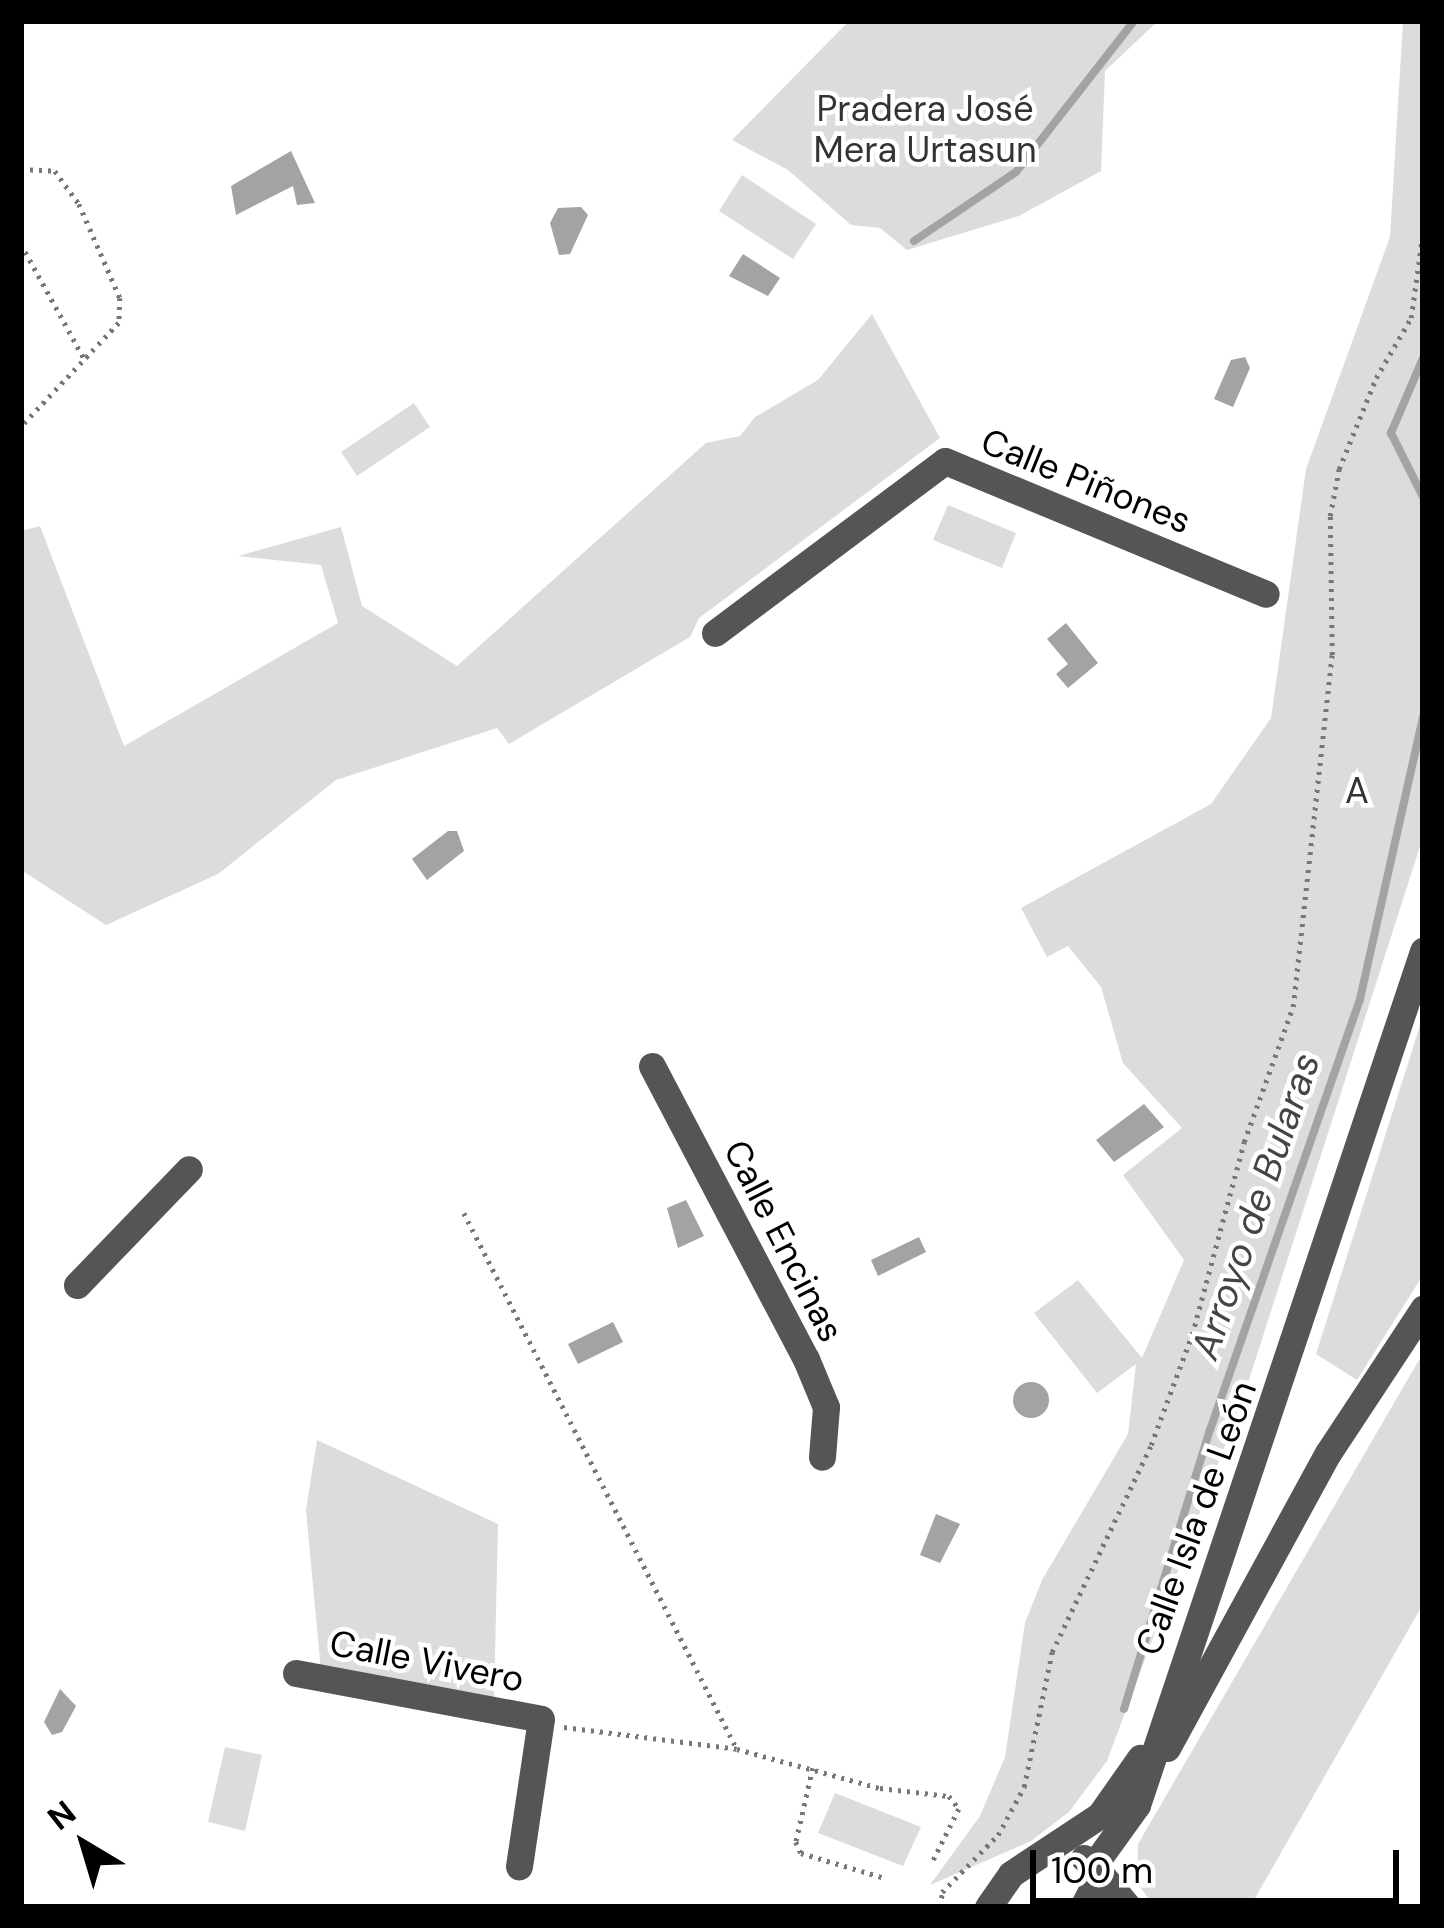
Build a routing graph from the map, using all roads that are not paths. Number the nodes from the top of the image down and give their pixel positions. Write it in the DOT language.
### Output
graph roads {
  1 [pos="1266,594"];
  2 [pos="715,633"];
  3 [pos="1423,951"];
  4 [pos="652,1066"];
  5 [pos="189,1169"];
  6 [pos="77,1285"];
  7 [pos="1423,1309"];
  8 [pos="822,1457"];
  9 [pos="296,1673"];
  10 [pos="1169,1699"];
  11 [pos="1137,1804"];
  12 [pos="1052,1851"];
  13 [pos="519,1865"];
  14 [pos="1097,1869"];
  15 [pos="988,1907"];
  16 [pos="1083,1907"];
  17 [pos="1128,1907"];
  1 -- 2 [label="street, Calle Piñones"];
  3 -- 10 [label="street, Calle Isla de León"];
  4 -- 8 [label="street, Calle Encinas"];
  5 -- 6 [label="street"];
  7 -- 11 [label="street"];
  9 -- 13 [label="street, Calle Vivero"];
  10 -- 11 [label="street, Calle Isla de León"];
  10 -- 12 [label="street, Calle Isla de León"];
  11 -- 14 [label="street, Calle Isla de León"];
  12 -- 14 [label="street"];
  12 -- 15 [label="street, Calle Isla de León"];
  14 -- 16 [label="street, Calle Isla de León"];
  14 -- 17 [label="street"];
}
